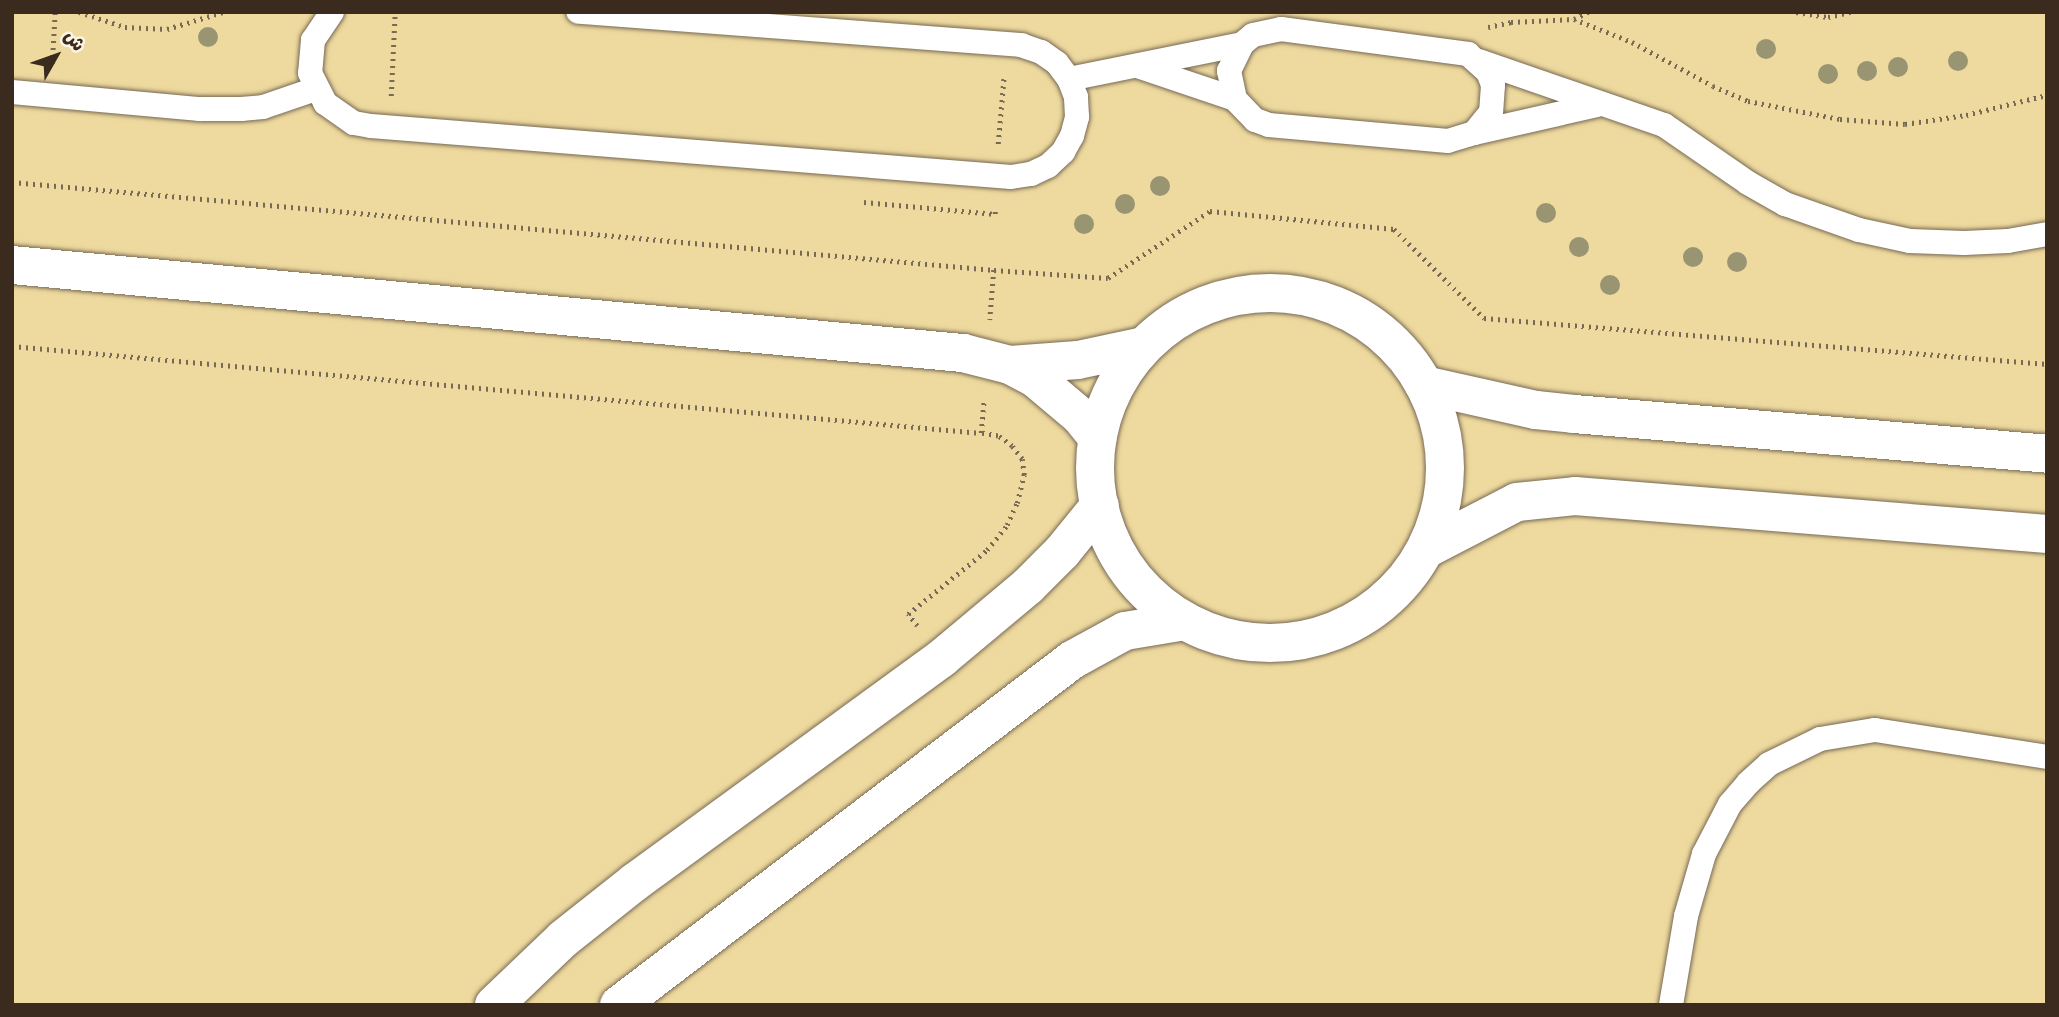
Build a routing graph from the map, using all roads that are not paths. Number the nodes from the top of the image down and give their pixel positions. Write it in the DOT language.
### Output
graph roads {
  1 [pos="332,12"];
  2 [pos="578,12"];
  3 [pos="1242,44"];
  4 [pos="1479,61"];
  5 [pos="1140,67"];
  6 [pos="1069,79"];
  7 [pos="316,89"];
  8 [pos="12,92"];
  9 [pos="1235,99"];
  10 [pos="1601,104"];
  11 [pos="1474,133"];
  12 [pos="2047,234"];
  13 [pos="12,265"];
  14 [pos="1144,346"];
  15 [pos="999,362"];
  16 [pos="1424,385"];
  17 [pos="1098,438"];
  18 [pos="2047,454"];
  19 [pos="1100,505"];
  20 [pos="2047,534"];
  21 [pos="1426,550"];
  22 [pos="1185,621"];
  23 [pos="2047,757"];
  24 [pos="494,1005"];
  25 [pos="620,1005"];
  26 [pos="1671,1005"];
  1 -- 7 [label="lane"];
  2 -- 6 [label="lane"];
  3 -- 4 [label="lane"];
  3 -- 5 [label="lane"];
  3 -- 9 [label="lane"];
  4 -- 10 [label="lane"];
  4 -- 11 [label="lane"];
  5 -- 6 [label="lane"];
  5 -- 9 [label="lane"];
  6 -- 7 [label="lane"];
  7 -- 8 [label="lane"];
  9 -- 11 [label="lane"];
  10 -- 11 [label="lane"];
  10 -- 12 [label="lane"];
  13 -- 15 [label="street"];
  14 -- 15 [label="street"];
  14 -- 16 [label="street"];
  14 -- 17 [label="street"];
  15 -- 17 [label="street"];
  16 -- 18 [label="street"];
  16 -- 21 [label="street"];
  17 -- 19 [label="street"];
  19 -- 22 [label="street"];
  19 -- 24 [label="street"];
  20 -- 21 [label="street"];
  21 -- 22 [label="street"];
  22 -- 25 [label="street"];
  23 -- 26 [label="lane"];
}
